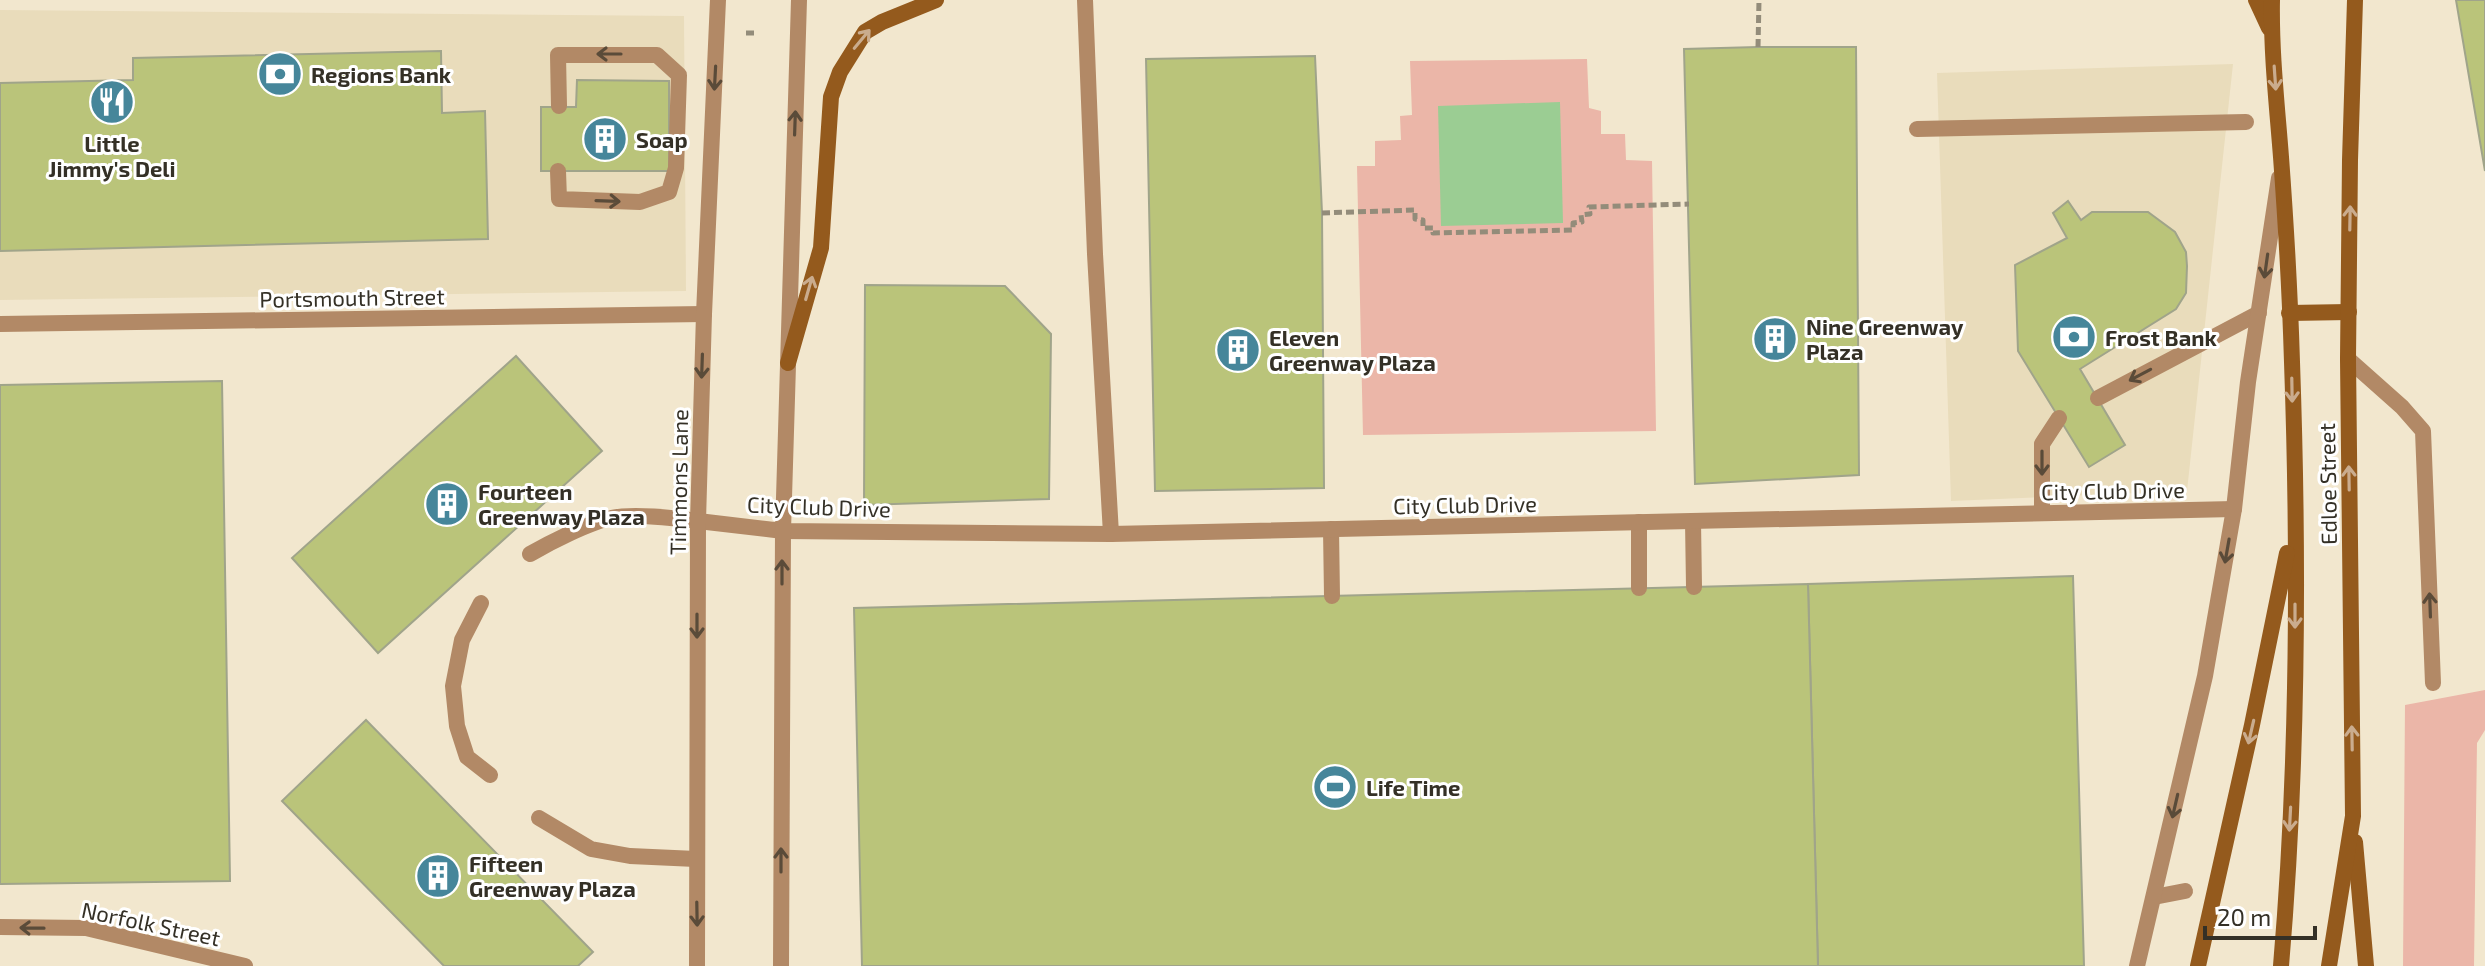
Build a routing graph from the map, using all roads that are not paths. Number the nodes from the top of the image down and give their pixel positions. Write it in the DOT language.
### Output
graph roads {
  1 [pos="718,0"];
  2 [pos="799,0"];
  3 [pos="936,0"];
  4 [pos="1085,0"];
  5 [pos="2256,0"];
  6 [pos="2272,0"];
  7 [pos="2355,0"];
  8 [pos="2271,32"];
  9 [pos="559,106"];
  10 [pos="2246,122"];
  11 [pos="1917,129"];
  12 [pos="2281,161"];
  13 [pos="558,171"];
  14 [pos="2349,312"];
  15 [pos="2259,313"];
  16 [pos="2289,313"];
  17 [pos="704,314"];
  18 [pos="0,324"];
  19 [pos="2348,359"];
  20 [pos="788,363"];
  21 [pos="2098,398"];
  22 [pos="2059,418"];
  23 [pos="2234,509"];
  24 [pos="2042,513"];
  25 [pos="2294,518"];
  26 [pos="698,521"];
  27 [pos="1693,521"];
  28 [pos="1639,522"];
  29 [pos="1331,529"];
  30 [pos="783,531"];
  31 [pos="1111,534"];
  32 [pos="530,554"];
  33 [pos="1694,587"];
  34 [pos="1639,588"];
  35 [pos="1332,596"];
  36 [pos="481,603"];
  37 [pos="2433,683"];
  38 [pos="490,775"];
  39 [pos="2353,816"];
  40 [pos="539,818"];
  41 [pos="696,859"];
  42 [pos="2185,891"];
  43 [pos="2154,897"];
  44 [pos="0,927"];
  45 [pos="245,966"];
  46 [pos="697,966"];
  47 [pos="781,966"];
  48 [pos="2137,966"];
  49 [pos="2198,966"];
  50 [pos="2281,966"];
  51 [pos="2329,966"];
  52 [pos="2366,966"];
  1 -- 17 [label="street, Timmons Lane, one-way"];
  20 -- 2 [label="street, one-way"];
  20 -- 3 [label="main road, one-way"];
  4 -- 31 [label="street"];
  5 -- 8 [label="main road"];
  6 -- 8 [label="main road, Edloe Street"];
  14 -- 7 [label="main road, Edloe Street, one-way"];
  8 -- 12 [label="main road, Edloe Street, one-way"];
  13 -- 9 [label="street, one-way"];
  10 -- 11 [label="street"];
  12 -- 15 [label="street, Edloe Street, one-way"];
  12 -- 16 [label="main road, Edloe Street"];
  14 -- 16 [label="main road"];
  14 -- 19 [label="main road, Edloe Street"];
  15 -- 21 [label="street, one-way"];
  15 -- 23 [label="street, Edloe Street"];
  16 -- 25 [label="main road, Edloe Street, one-way"];
  17 -- 18 [label="street, Portsmouth Street"];
  17 -- 26 [label="street, Timmons Lane, one-way"];
  37 -- 19 [label="street, one-way"];
  39 -- 19 [label="main road, Edloe Street, one-way"];
  20 -- 30 [label="street"];
  22 -- 24 [label="street, one-way"];
  23 -- 24 [label="street, City Club Drive"];
  23 -- 43 [label="street, Edloe Street, one-way"];
  24 -- 27 [label="street, City Club Drive"];
  25 -- 49 [label="main road, one-way"];
  25 -- 50 [label="main road, Edloe Street, one-way"];
  26 -- 30 [label="street, City Club Drive"];
  26 -- 32 [label="street, City Club Drive"];
  26 -- 41 [label="street, Timmons Lane, one-way"];
  27 -- 28 [label="street, City Club Drive"];
  27 -- 33 [label="street"];
  28 -- 29 [label="street, City Club Drive"];
  28 -- 34 [label="street"];
  29 -- 31 [label="street, City Club Drive"];
  29 -- 35 [label="street"];
  30 -- 31 [label="street, City Club Drive"];
  47 -- 30 [label="street, one-way"];
  36 -- 38 [label="street"];
  39 -- 51 [label="main road, Edloe Street"];
  39 -- 52 [label="main road"];
  40 -- 41 [label="street"];
  41 -- 46 [label="street, Timmons Lane, one-way"];
  42 -- 43 [label="street"];
  43 -- 48 [label="street, Edloe Street"];
  45 -- 44 [label="street, Norfolk Street, one-way"];
}
